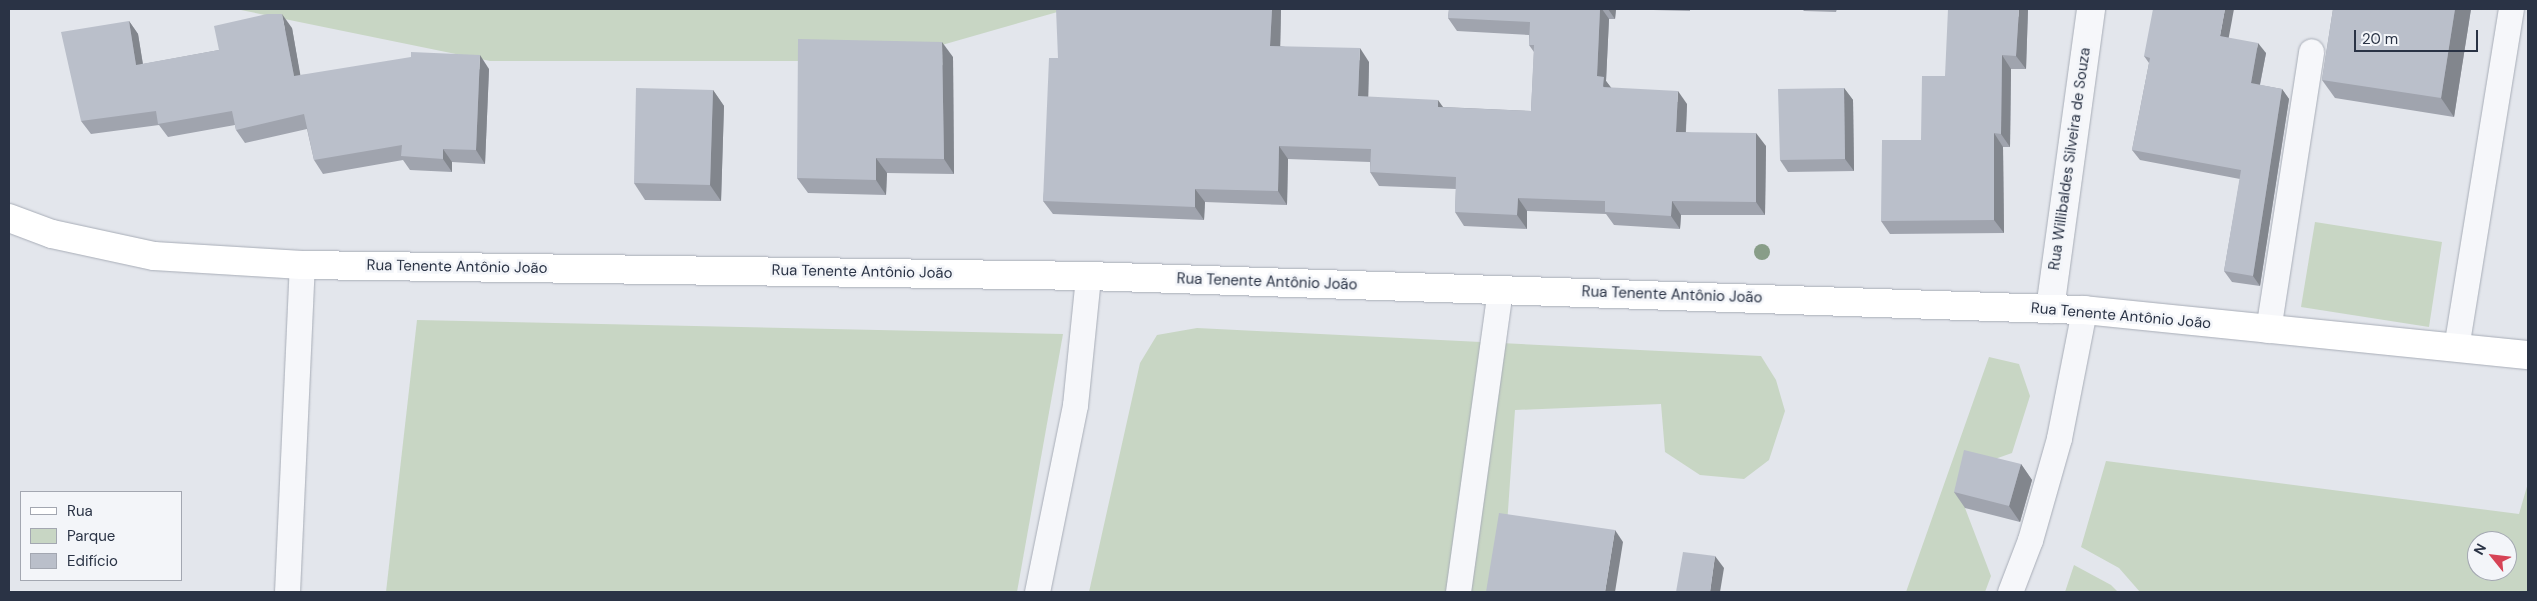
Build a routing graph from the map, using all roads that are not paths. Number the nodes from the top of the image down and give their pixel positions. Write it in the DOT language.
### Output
graph roads {
  1 [pos="2091,9"];
  2 [pos="2511,9"];
  3 [pos="2311,51"];
  4 [pos="9,218"];
  5 [pos="302,264"];
  6 [pos="1088,276"];
  7 [pos="1500,290"];
  8 [pos="2050,309"];
  9 [pos="2084,310"];
  10 [pos="2268,330"];
  11 [pos="2456,348"];
  12 [pos="2528,355"];
  13 [pos="287,592"];
  14 [pos="1037,592"];
  15 [pos="1458,592"];
  16 [pos="2010,592"];
  1 -- 8 [label="street, Rua Willibaldes Silveira de Souza"];
  2 -- 11 [label="lane"];
  3 -- 10 [label="lane"];
  4 -- 5 [label="street, Rua Tenente Antônio João"];
  5 -- 6 [label="street, Rua Tenente Antônio João"];
  5 -- 13 [label="lane"];
  6 -- 7 [label="street, Rua Tenente Antônio João"];
  6 -- 14 [label="lane"];
  7 -- 8 [label="street, Rua Tenente Antônio João"];
  7 -- 15 [label="lane"];
  8 -- 9 [label="street, Rua Tenente Antônio João"];
  9 -- 10 [label="street, Rua Tenente Antônio João"];
  9 -- 16 [label="lane"];
  10 -- 11 [label="street, Rua Tenente Antônio João"];
  11 -- 12 [label="street, Rua Tenente Antônio João"];
}
